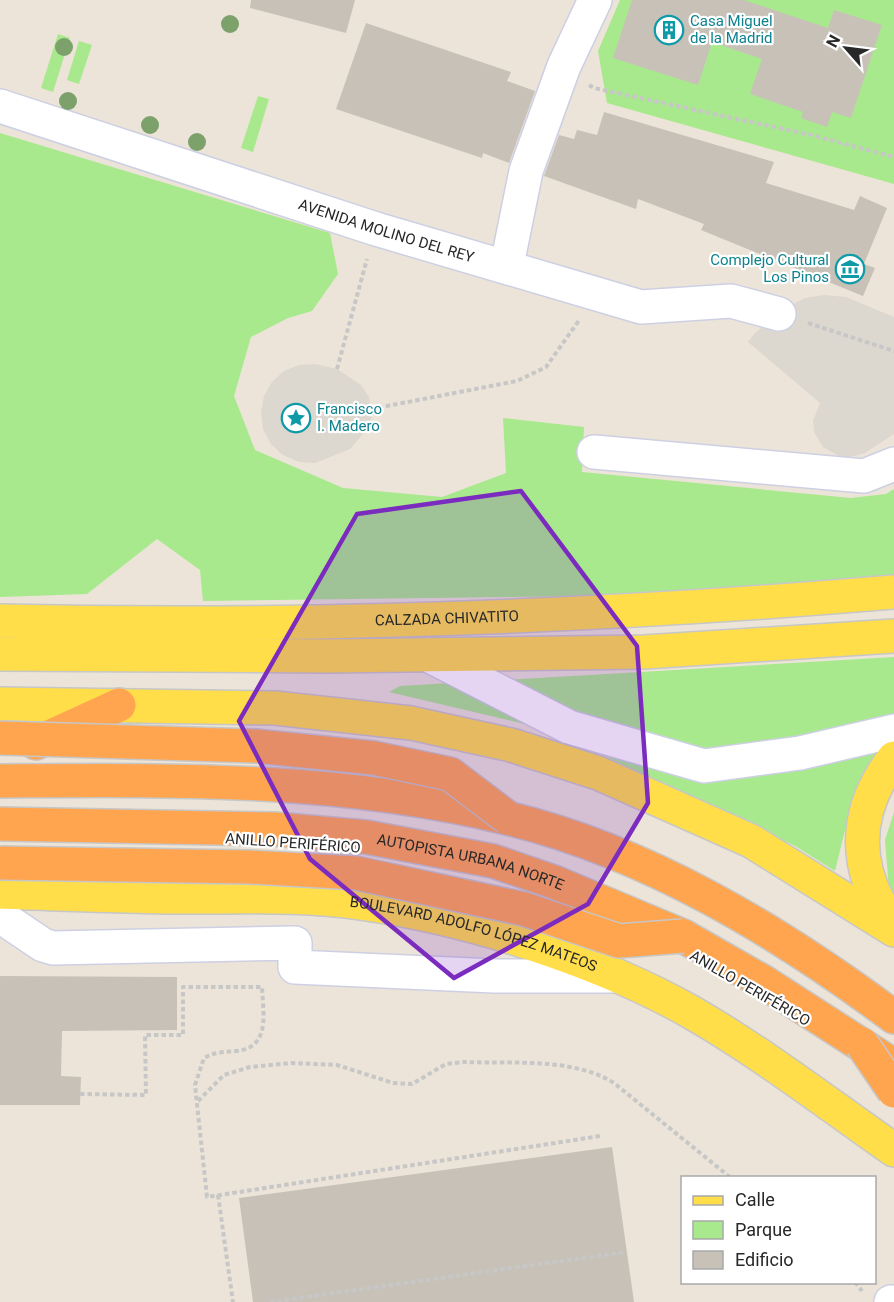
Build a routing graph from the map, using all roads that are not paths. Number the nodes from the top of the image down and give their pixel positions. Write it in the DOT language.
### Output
graph roads {
  1 [pos="595,0"];
  2 [pos="0,106"];
  3 [pos="507,266"];
  4 [pos="778,314"];
  5 [pos="594,452"];
  6 [pos="894,464"];
  7 [pos="894,592"];
  8 [pos="0,621"];
  9 [pos="894,636"];
  10 [pos="0,654"];
  11 [pos="428,655"];
  12 [pos="0,704"];
  13 [pos="119,705"];
  14 [pos="894,731"];
  15 [pos="3,757"];
  16 [pos="894,758"];
  17 [pos="508,818"];
  18 [pos="0,824"];
  19 [pos="0,836"];
  20 [pos="0,863"];
  21 [pos="0,892"];
  22 [pos="0,916"];
  23 [pos="894,926"];
  24 [pos="894,930"];
  25 [pos="683,936"];
  26 [pos="615,976"];
  27 [pos="894,989"];
  28 [pos="894,1017"];
  29 [pos="862,1044"];
  30 [pos="894,1067"];
  31 [pos="894,1073"];
  32 [pos="894,1091"];
  33 [pos="894,1150"];
  1 -- 3 [label="street"];
  2 -- 3 [label="street, AVENIDA MOLINO DEL REY"];
  3 -- 4 [label="street, AVENIDA MOLINO DEL REY"];
  5 -- 6 [label="street"];
  7 -- 8 [label="main road, CALZADA CHIVATITO"];
  9 -- 11 [label="main road"];
  10 -- 11 [label="main road"];
  11 -- 14 [label="street"];
  12 -- 13 [label="main road"];
  13 -- 15 [label="highway"];
  13 -- 24 [label="main road"];
  15 -- 17 [label="highway"];
  15 -- 17 [label="highway, bridge"];
  15 -- 27 [label="highway"];
  16 -- 23 [label="main road"];
  17 -- 28 [label="highway"];
  18 -- 25 [label="highway, AUTOPISTA URBANA NORTE"];
  19 -- 31 [label="highway, ANILLO PERIFÉRICO"];
  20 -- 25 [label="highway, bridge"];
  21 -- 26 [label="main road, BOULEVARD ADOLFO LÓPEZ MATEOS"];
  22 -- 26 [label="street"];
  25 -- 29 [label="highway, AUTOPISTA URBANA NORTE"];
  26 -- 33 [label="main road, BOULEVARD ADOLFO LÓPEZ MATEOS"];
  29 -- 30 [label="highway, AUTOPISTA URBANA NORTE"];
  29 -- 32 [label="highway, bridge"];
}
